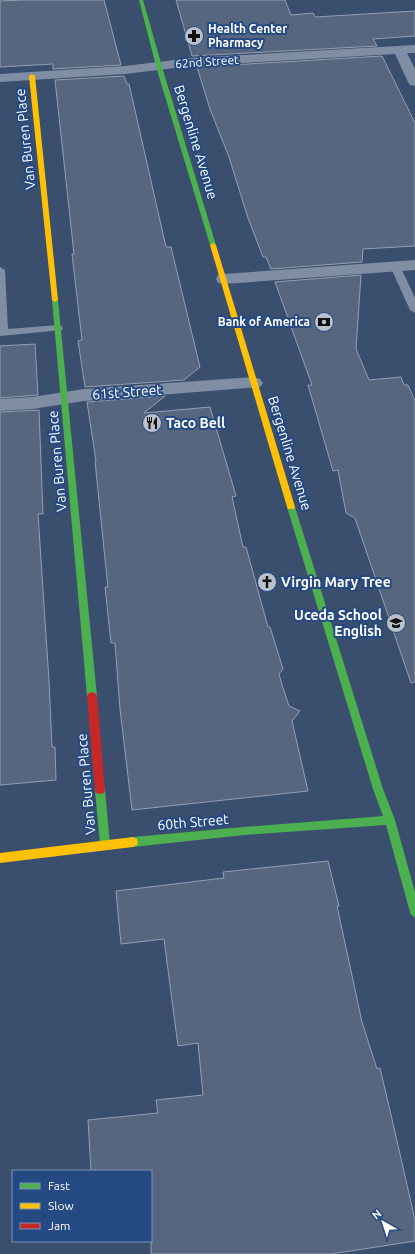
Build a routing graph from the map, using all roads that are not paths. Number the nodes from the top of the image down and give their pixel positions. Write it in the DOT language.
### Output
graph roads {
  1 [pos="141,0"];
  2 [pos="415,49"];
  3 [pos="399,50"];
  4 [pos="158,66"];
  5 [pos="32,76"];
  6 [pos="0,78"];
  7 [pos="415,82"];
  8 [pos="415,265"];
  9 [pos="395,266"];
  10 [pos="0,270"];
  11 [pos="224,279"];
  12 [pos="415,310"];
  13 [pos="58,328"];
  14 [pos="1,333"];
  15 [pos="254,383"];
  16 [pos="65,398"];
  17 [pos="0,405"];
  18 [pos="390,820"];
  19 [pos="105,844"];
  20 [pos="0,858"];
  21 [pos="415,866"];
  22 [pos="403,867"];
  23 [pos="415,912"];
  1 -- 4 [label="street, Bergenline Avenue"];
  2 -- 3 [label="street, 62nd Street"];
  3 -- 4 [label="street, 62nd Street"];
  3 -- 7 [label="street"];
  4 -- 5 [label="street, 62nd Street"];
  4 -- 11 [label="street, Bergenline Avenue"];
  5 -- 6 [label="street, 62nd Street"];
  5 -- 13 [label="street, Van Buren Place"];
  8 -- 9 [label="street"];
  9 -- 11 [label="street"];
  9 -- 12 [label="lane"];
  10 -- 14 [label="lane"];
  11 -- 15 [label="street, Bergenline Avenue"];
  13 -- 14 [label="lane"];
  13 -- 16 [label="street, Van Buren Place"];
  15 -- 16 [label="street, 61st Street"];
  15 -- 18 [label="street, Bergenline Avenue"];
  16 -- 17 [label="street, 61st Street"];
  16 -- 19 [label="street, Van Buren Place"];
  18 -- 19 [label="street, 60th Street"];
  18 -- 22 [label="street, Bergenline Avenue"];
  19 -- 20 [label="street, 60th Street"];
  21 -- 22 [label="street"];
  22 -- 23 [label="street, Bergenline Avenue"];
}
